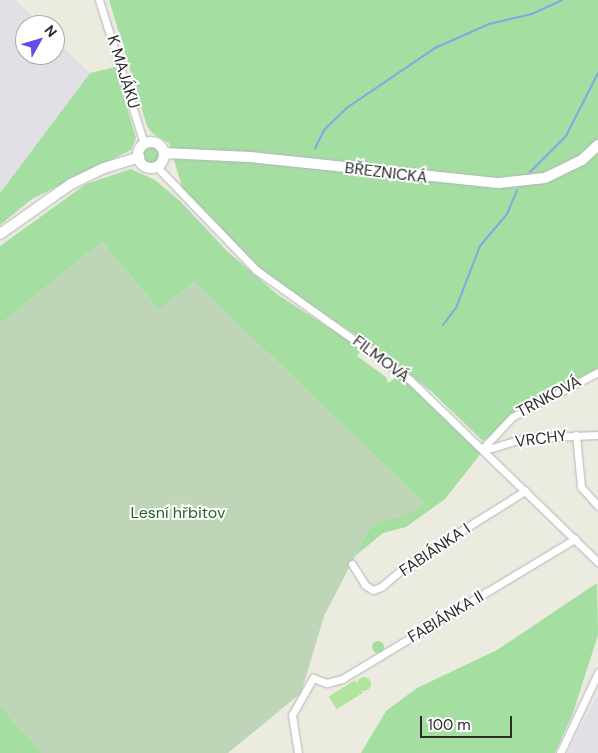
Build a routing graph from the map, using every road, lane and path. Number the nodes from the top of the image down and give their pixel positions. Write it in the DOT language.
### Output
graph roads {
  1 [pos="99,0"];
  2 [pos="144,144"];
  3 [pos="598,145"];
  4 [pos="164,153"];
  5 [pos="138,157"];
  6 [pos="157,166"];
  7 [pos="0,234"];
  8 [pos="598,372"];
  9 [pos="576,435"];
  10 [pos="598,435"];
  11 [pos="483,449"];
  12 [pos="525,491"];
  13 [pos="598,506"];
  14 [pos="575,539"];
  15 [pos="598,562"];
  16 [pos="352,564"];
  17 [pos="598,672"];
  18 [pos="298,753"];
  19 [pos="560,753"];
  1 -- 2 [label="street, K MAJÁKU"];
  2 -- 4 [label="main road, BŘEZNICKÁ"];
  2 -- 5 [label="main road"];
  3 -- 4 [label="main road, BŘEZNICKÁ"];
  4 -- 6 [label="main road"];
  5 -- 6 [label="main road"];
  5 -- 7 [label="main road"];
  6 -- 11 [label="street, FILMOVÁ"];
  8 -- 11 [label="street, TRNKOVÁ"];
  9 -- 10 [label="street, VRCHY"];
  9 -- 11 [label="street, VRCHY"];
  9 -- 13 [label="street"];
  11 -- 12 [label="street, FILMOVÁ"];
  12 -- 14 [label="street, FILMOVÁ"];
  12 -- 16 [label="street, FABIÁNKA I"];
  14 -- 15 [label="street, FILMOVÁ"];
  14 -- 18 [label="street, FABIÁNKA II"];
  17 -- 19 [label="street"];
}
